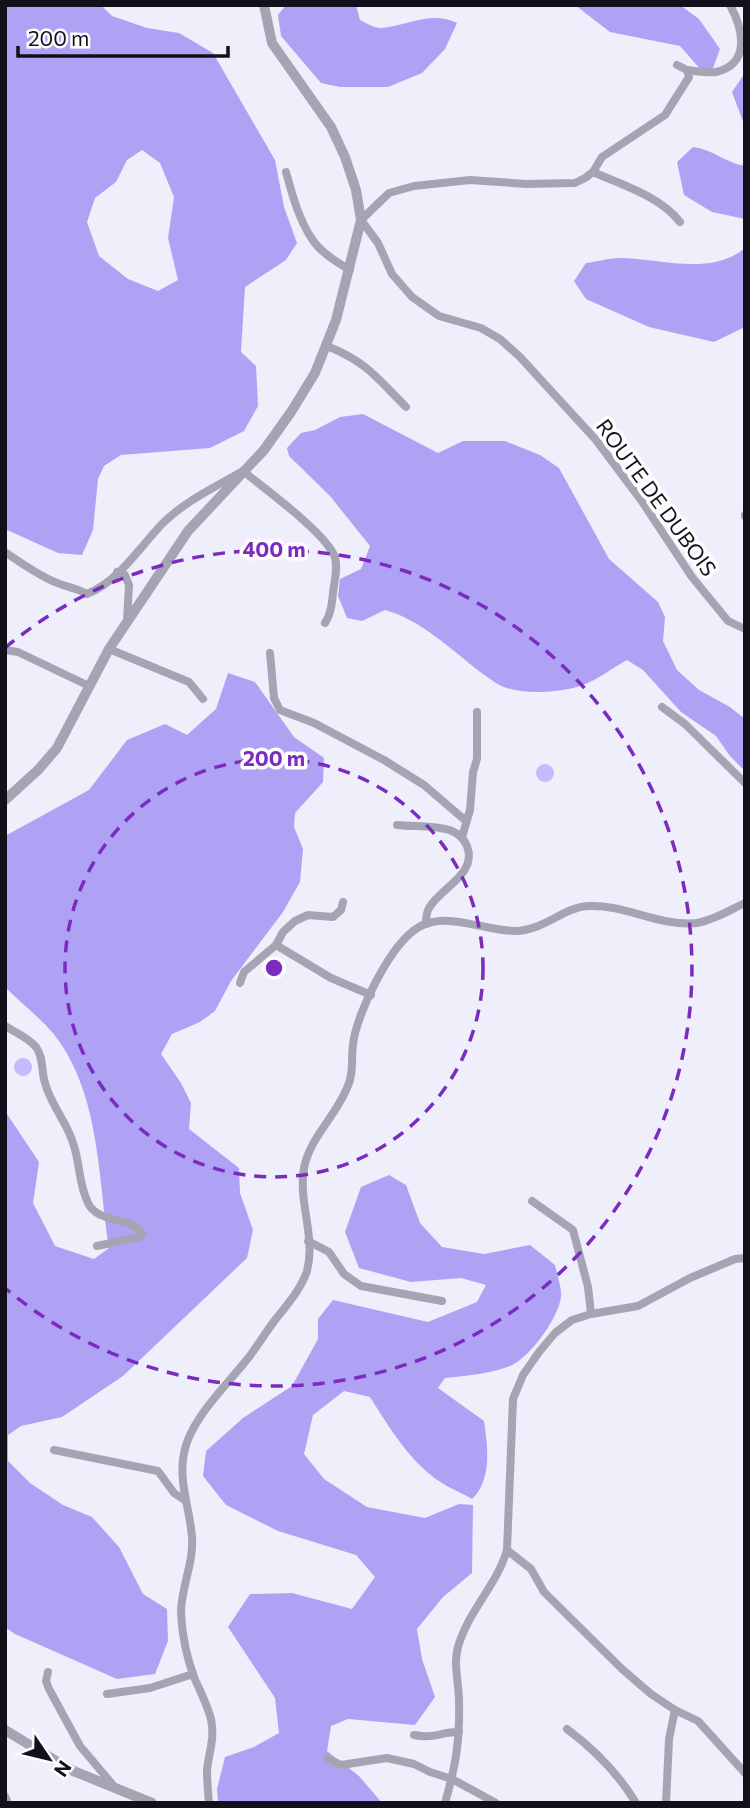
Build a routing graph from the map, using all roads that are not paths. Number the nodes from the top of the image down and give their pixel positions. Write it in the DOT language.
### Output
graph roads {
  1 [pos="264,5"];
  2 [pos="730,5"];
  3 [pos="677,65"];
  4 [pos="687,70"];
  5 [pos="286,172"];
  6 [pos="593,172"];
  7 [pos="361,220"];
  8 [pos="680,222"];
  9 [pos="350,270"];
  10 [pos="327,346"];
  11 [pos="405,407"];
  12 [pos="243,471"];
  13 [pos="5,552"];
  14 [pos="117,572"];
  15 [pos="127,620"];
  16 [pos="325,623"];
  17 [pos="745,629"];
  18 [pos="109,649"];
  19 [pos="5,650"];
  20 [pos="270,653"];
  21 [pos="89,686"];
  22 [pos="202,698"];
  23 [pos="662,707"];
  24 [pos="477,712"];
  25 [pos="745,783"];
  26 [pos="5,800"];
  27 [pos="466,821"];
  28 [pos="397,825"];
  29 [pos="462,837"];
  30 [pos="343,902"];
  31 [pos="745,903"];
  32 [pos="426,924"];
  33 [pos="276,945"];
  34 [pos="240,983"];
  35 [pos="371,995"];
  36 [pos="5,1026"];
  37 [pos="532,1201"];
  38 [pos="308,1241"];
  39 [pos="97,1245"];
  40 [pos="745,1258"];
  41 [pos="442,1301"];
  42 [pos="590,1314"];
  43 [pos="54,1450"];
  44 [pos="186,1502"];
  45 [pos="507,1550"];
  46 [pos="48,1672"];
  47 [pos="193,1674"];
  48 [pos="107,1694"];
  49 [pos="675,1710"];
  50 [pos="567,1729"];
  51 [pos="5,1730"];
  52 [pos="459,1732"];
  53 [pos="414,1735"];
  54 [pos="327,1758"];
  55 [pos="745,1773"];
  56 [pos="452,1779"];
  57 [pos="115,1787"];
  58 [pos="5,1796"];
  59 [pos="8,1803"];
  60 [pos="152,1803"];
  61 [pos="209,1803"];
  62 [pos="445,1803"];
  63 [pos="496,1803"];
  64 [pos="636,1803"];
  65 [pos="666,1803"];
  1 -- 7 [label="street"];
  2 -- 4 [label="street"];
  3 -- 4 [label="street"];
  4 -- 6 [label="street"];
  5 -- 9 [label="street"];
  6 -- 7 [label="street"];
  6 -- 8 [label="street"];
  7 -- 9 [label="street"];
  7 -- 17 [label="street, ROUTE DE DUBOIS"];
  9 -- 10 [label="street"];
  10 -- 11 [label="street"];
  10 -- 12 [label="street"];
  12 -- 14 [label="street"];
  12 -- 15 [label="street"];
  12 -- 16 [label="street"];
  13 -- 14 [label="street"];
  14 -- 15 [label="street"];
  15 -- 18 [label="street"];
  18 -- 21 [label="street"];
  18 -- 22 [label="street"];
  19 -- 21 [label="street"];
  20 -- 27 [label="street"];
  21 -- 26 [label="street"];
  23 -- 25 [label="street"];
  24 -- 27 [label="street"];
  27 -- 29 [label="street"];
  28 -- 29 [label="street"];
  29 -- 32 [label="street"];
  30 -- 33 [label="street"];
  31 -- 32 [label="street"];
  32 -- 35 [label="street"];
  33 -- 34 [label="street"];
  33 -- 35 [label="street"];
  35 -- 38 [label="street"];
  36 -- 39 [label="street"];
  37 -- 42 [label="street"];
  38 -- 41 [label="street"];
  38 -- 44 [label="street"];
  40 -- 42 [label="street"];
  42 -- 45 [label="street"];
  43 -- 44 [label="street"];
  44 -- 47 [label="street"];
  45 -- 49 [label="street"];
  45 -- 52 [label="street"];
  46 -- 57 [label="street"];
  47 -- 48 [label="street"];
  47 -- 61 [label="street"];
  49 -- 55 [label="street"];
  49 -- 65 [label="street"];
  50 -- 64 [label="street"];
  51 -- 57 [label="street"];
  52 -- 53 [label="street"];
  52 -- 56 [label="street"];
  54 -- 56 [label="street"];
  56 -- 62 [label="street"];
  56 -- 63 [label="street"];
  57 -- 60 [label="street"];
  58 -- 59 [label="street"];
}
